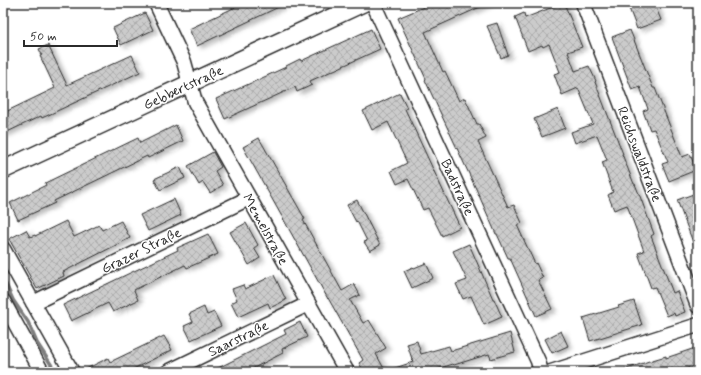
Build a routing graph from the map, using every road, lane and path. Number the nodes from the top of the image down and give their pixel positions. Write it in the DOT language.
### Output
graph roads {
  1 [pos="156,3"];
  2 [pos="363,3"];
  3 [pos="373,3"];
  4 [pos="583,3"];
  5 [pos="190,83"];
  6 [pos="3,170"];
  7 [pos="249,198"];
  8 [pos="3,249"];
  9 [pos="3,301"];
  10 [pos="33,303"];
  11 [pos="308,304"];
  12 [pos="698,306"];
  13 [pos="698,325"];
  14 [pos="42,372"];
  15 [pos="72,372"];
  16 [pos="168,372"];
  17 [pos="347,372"];
  18 [pos="541,372"];
  19 [pos="551,372"];
  1 -- 5 [label="street, Memelstraße"];
  2 -- 5 [label="street, Gebbertstraße"];
  3 -- 18 [label="street, Badstraße"];
  4 -- 12 [label="street, Reichswaldstraße"];
  5 -- 6 [label="street, Gebbertstraße"];
  5 -- 7 [label="street, Memelstraße"];
  7 -- 10 [label="street, Grazer Straße"];
  7 -- 11 [label="street, Memelstraße"];
  8 -- 10 [label="street"];
  9 -- 14 [label="street"];
  10 -- 15 [label="street"];
  11 -- 16 [label="street, Saarstraße"];
  11 -- 17 [label="street, Memelstraße"];
  13 -- 19 [label="street"];
}
